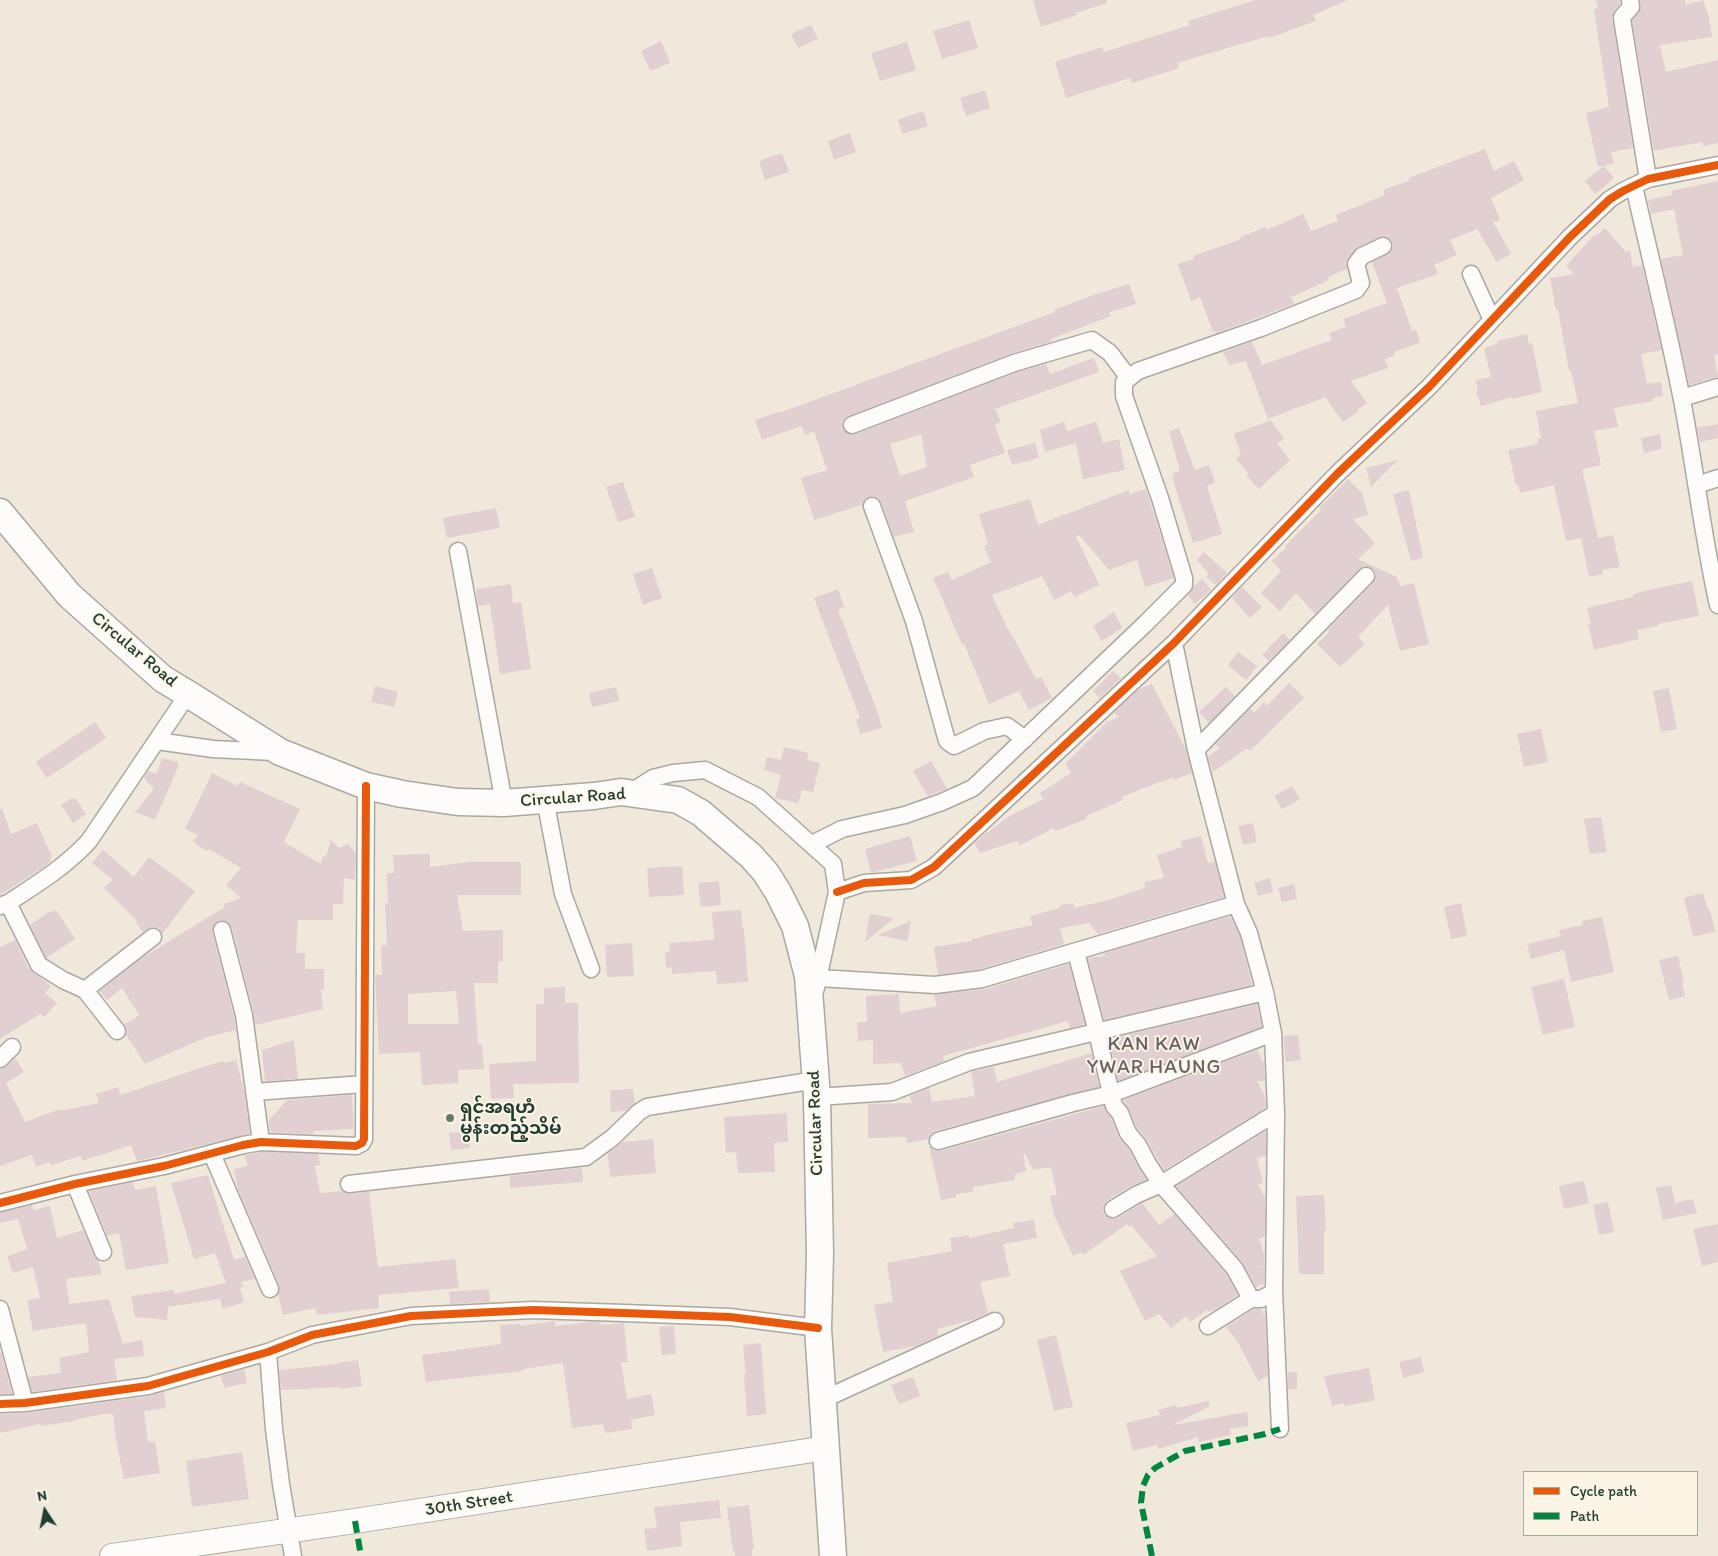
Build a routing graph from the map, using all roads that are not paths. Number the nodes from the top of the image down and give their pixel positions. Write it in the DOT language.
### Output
graph roads {
  1 [pos="1630,0"];
  2 [pos="1718,165"];
  3 [pos="1641,182"];
  4 [pos="1383,246"];
  5 [pos="1471,274"];
  6 [pos="1492,320"];
  7 [pos="1129,378"];
  8 [pos="1718,387"];
  9 [pos="1682,398"];
  10 [pos="852,425"];
  11 [pos="1718,478"];
  12 [pos="1697,485"];
  13 [pos="872,506"];
  14 [pos="0,512"];
  15 [pos="458,551"];
  16 [pos="1713,559"];
  17 [pos="1366,576"];
  18 [pos="1718,605"];
  19 [pos="1174,643"];
  20 [pos="188,694"];
  21 [pos="1025,738"];
  22 [pos="157,741"];
  23 [pos="1196,750"];
  24 [pos="280,752"];
  25 [pos="366,786"];
  26 [pos="631,792"];
  27 [pos="545,799"];
  28 [pos="504,803"];
  29 [pos="812,844"];
  30 [pos="838,892"];
  31 [pos="4,904"];
  32 [pos="1236,904"];
  33 [pos="222,930"];
  34 [pos="153,937"];
  35 [pos="1076,952"];
  36 [pos="591,969"];
  37 [pos="818,978"];
  38 [pos="85,990"];
  39 [pos="1265,992"];
  40 [pos="811,1012"];
  41 [pos="117,1031"];
  42 [pos="1097,1032"];
  43 [pos="1273,1032"];
  44 [pos="12,1047"];
  45 [pos="0,1059"];
  46 [pos="364,1084"];
  47 [pos="816,1088"];
  48 [pos="254,1092"];
  49 [pos="1111,1094"];
  50 [pos="1276,1113"];
  51 [pos="938,1141"];
  52 [pos="261,1142"];
  53 [pos="212,1154"];
  54 [pos="76,1184"];
  55 [pos="350,1184"];
  56 [pos="1160,1184"];
  57 [pos="0,1203"];
  58 [pos="1113,1210"];
  59 [pos="103,1252"];
  60 [pos="270,1289"];
  61 [pos="1274,1292"];
  62 [pos="1251,1299"];
  63 [pos="0,1309"];
  64 [pos="995,1321"];
  65 [pos="1208,1326"];
  66 [pos="818,1328"];
  67 [pos="268,1352"];
  68 [pos="822,1400"];
  69 [pos="25,1402"];
  70 [pos="0,1404"];
  71 [pos="1280,1429"];
  72 [pos="826,1448"];
  73 [pos="289,1530"];
  74 [pos="112,1556"];
  75 [pos="293,1556"];
  76 [pos="833,1556"];
  1 -- 3 [label="street"];
  2 -- 3 [label="street"];
  3 -- 6 [label="street"];
  3 -- 9 [label="street"];
  4 -- 7 [label="street"];
  5 -- 6 [label="street"];
  6 -- 19 [label="street"];
  7 -- 10 [label="street"];
  7 -- 21 [label="street"];
  8 -- 9 [label="street"];
  9 -- 12 [label="street"];
  11 -- 12 [label="street"];
  12 -- 16 [label="street"];
  13 -- 21 [label="street"];
  14 -- 20 [label="main road, Circular Road"];
  15 -- 28 [label="street"];
  16 -- 18 [label="street"];
  17 -- 23 [label="street"];
  19 -- 23 [label="street"];
  19 -- 30 [label="street"];
  20 -- 22 [label="street"];
  20 -- 24 [label="main road, Circular Road"];
  21 -- 29 [label="street"];
  22 -- 24 [label="street"];
  22 -- 31 [label="street"];
  23 -- 32 [label="street"];
  24 -- 25 [label="main road, Circular Road"];
  25 -- 28 [label="main road, Circular Road"];
  25 -- 46 [label="street"];
  26 -- 27 [label="main road, Circular Road"];
  26 -- 29 [label="street"];
  26 -- 40 [label="main road, Circular Road"];
  27 -- 28 [label="main road, Circular Road"];
  27 -- 36 [label="street"];
  29 -- 30 [label="street"];
  30 -- 37 [label="street"];
  31 -- 38 [label="street"];
  32 -- 35 [label="street"];
  32 -- 39 [label="street"];
  33 -- 48 [label="street"];
  34 -- 38 [label="street"];
  35 -- 37 [label="street"];
  35 -- 42 [label="street"];
  37 -- 40 [label="street"];
  38 -- 41 [label="street"];
  39 -- 42 [label="street"];
  39 -- 43 [label="street"];
  40 -- 47 [label="main road, Circular Road"];
  42 -- 47 [label="street"];
  42 -- 49 [label="street"];
  43 -- 49 [label="street"];
  43 -- 50 [label="street"];
  44 -- 45 [label="street"];
  46 -- 48 [label="street"];
  46 -- 52 [label="street"];
  47 -- 55 [label="street"];
  47 -- 66 [label="main road, Circular Road"];
  48 -- 52 [label="street"];
  49 -- 51 [label="street"];
  49 -- 56 [label="street"];
  50 -- 56 [label="street"];
  50 -- 61 [label="street"];
  52 -- 53 [label="street"];
  53 -- 54 [label="street"];
  53 -- 60 [label="street"];
  54 -- 57 [label="street"];
  54 -- 59 [label="street"];
  56 -- 58 [label="street"];
  56 -- 62 [label="street"];
  61 -- 62 [label="street"];
  61 -- 71 [label="street"];
  62 -- 65 [label="street"];
  63 -- 69 [label="street"];
  64 -- 68 [label="street"];
  66 -- 67 [label="street"];
  66 -- 68 [label="main road, Circular Road"];
  67 -- 69 [label="street"];
  67 -- 73 [label="street"];
  68 -- 72 [label="main road, Circular Road"];
  69 -- 70 [label="street"];
  72 -- 73 [label="main road, 30th Street"];
  72 -- 76 [label="main road, Circular Road"];
  73 -- 74 [label="main road, 30th Street"];
  73 -- 75 [label="street"];
}
